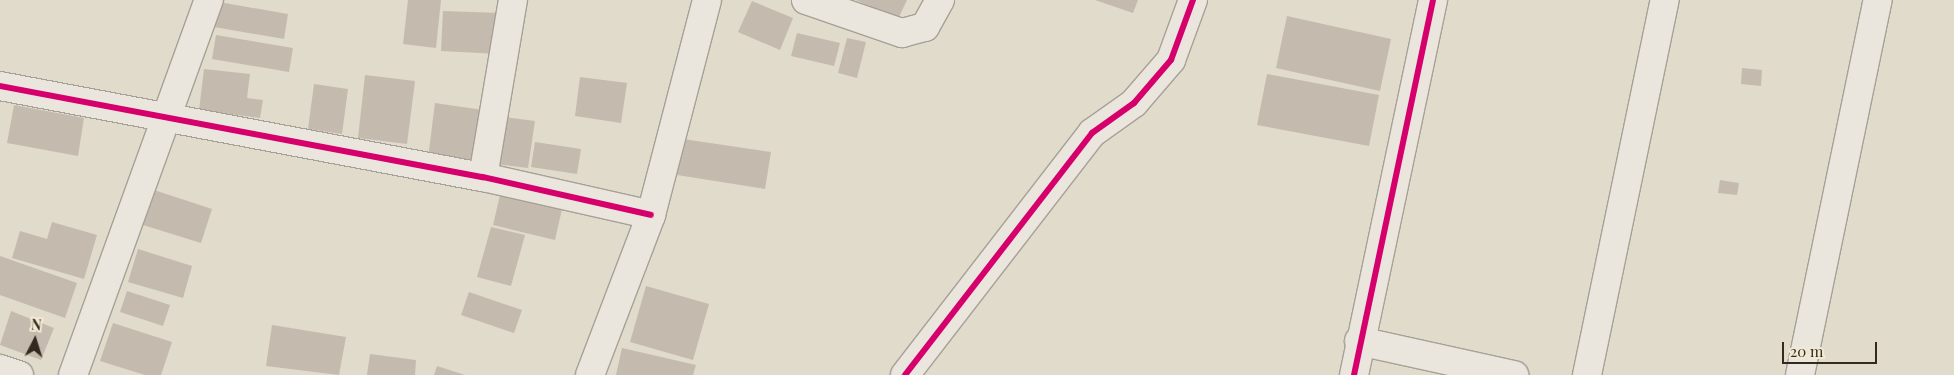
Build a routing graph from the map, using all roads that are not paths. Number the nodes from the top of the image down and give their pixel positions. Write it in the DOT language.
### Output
graph roads {
  1 [pos="209,0"];
  2 [pos="513,0"];
  3 [pos="706,0"];
  4 [pos="806,0"];
  5 [pos="940,0"];
  6 [pos="1192,0"];
  7 [pos="1433,0"];
  8 [pos="1665,0"];
  9 [pos="1878,0"];
  10 [pos="0,86"];
  11 [pos="168,116"];
  12 [pos="483,177"];
  13 [pos="651,215"];
  14 [pos="1360,341"];
  15 [pos="0,369"];
  16 [pos="77,374"];
  17 [pos="19,375"];
  18 [pos="590,375"];
  19 [pos="905,375"];
  20 [pos="1354,375"];
  21 [pos="1514,375"];
  22 [pos="1587,375"];
  23 [pos="1800,375"];
  1 -- 11 [label="street"];
  2 -- 12 [label="street"];
  3 -- 13 [label="street"];
  4 -- 5 [label="street"];
  6 -- 19 [label="street"];
  7 -- 14 [label="street"];
  8 -- 22 [label="street"];
  9 -- 23 [label="street"];
  10 -- 11 [label="street"];
  11 -- 12 [label="street"];
  11 -- 16 [label="street"];
  12 -- 13 [label="street"];
  13 -- 18 [label="street"];
  14 -- 20 [label="street"];
  14 -- 21 [label="street"];
  15 -- 17 [label="street"];
}
